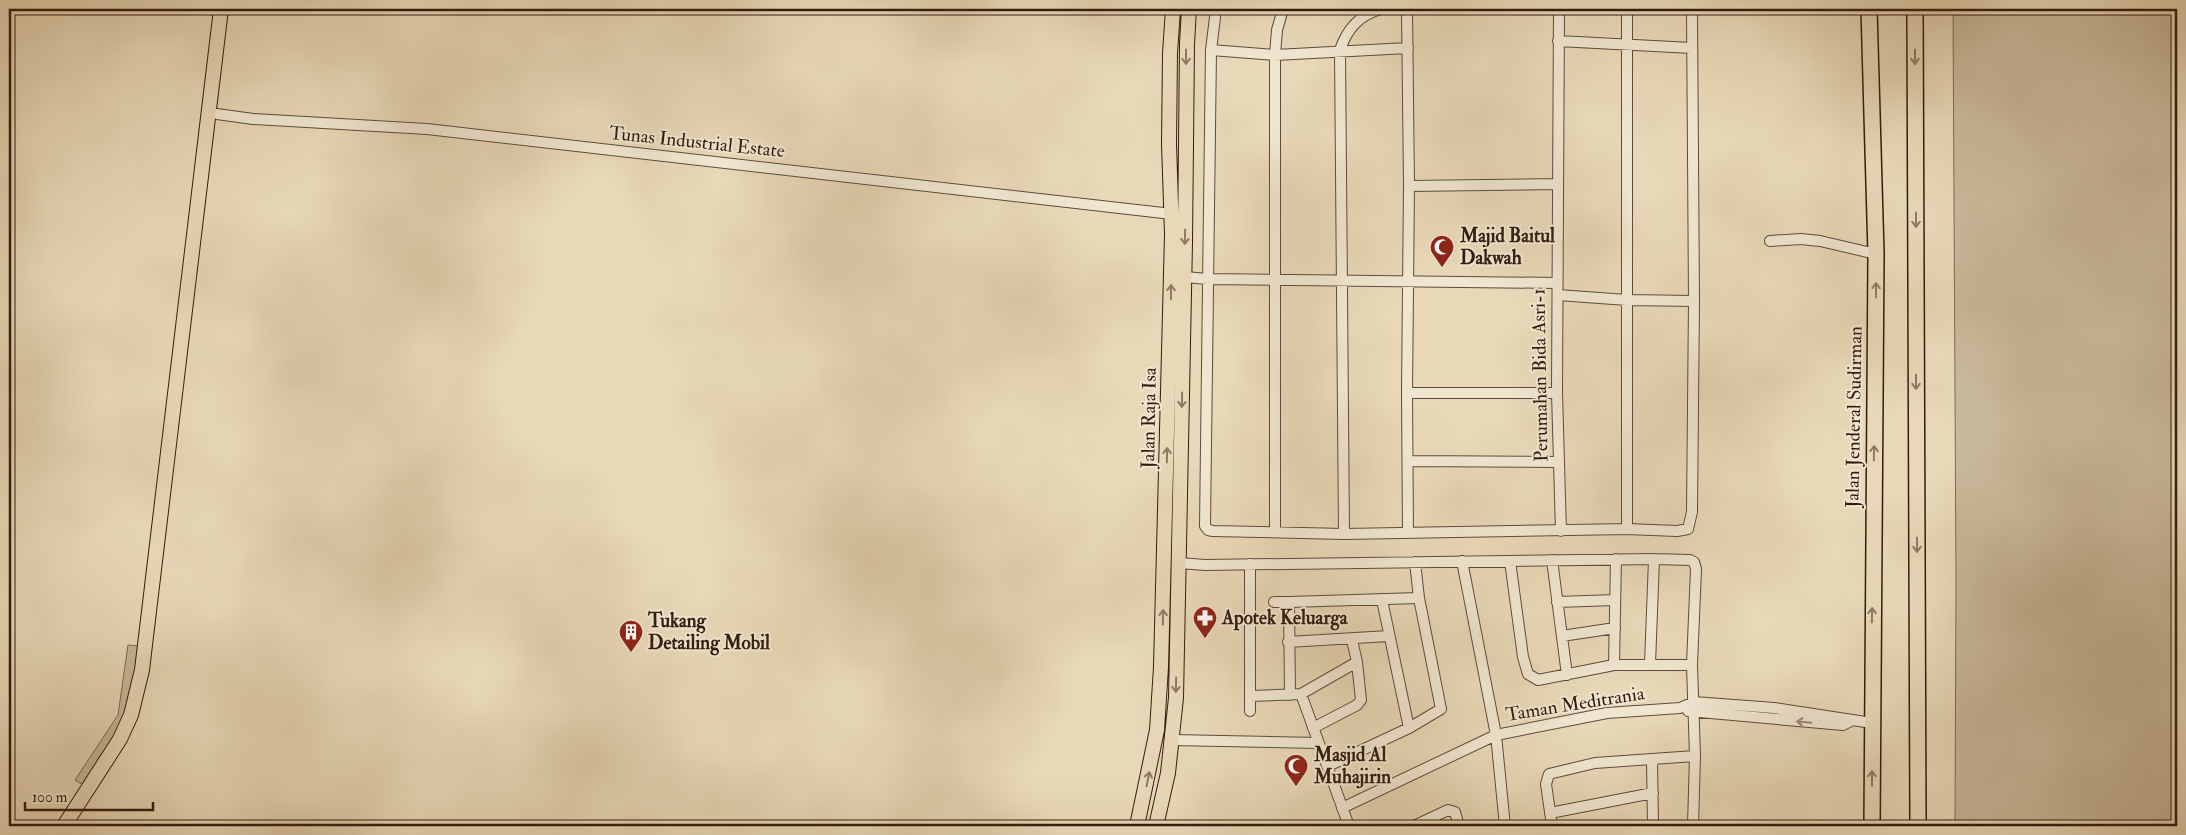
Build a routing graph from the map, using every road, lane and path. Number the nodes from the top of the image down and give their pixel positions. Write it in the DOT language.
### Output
graph roads {
  1 [pos="221,9"];
  2 [pos="229,9"];
  3 [pos="1173,9"];
  4 [pos="1189,9"];
  5 [pos="1216,9"];
  6 [pos="1283,9"];
  7 [pos="1381,9"];
  8 [pos="1407,9"];
  9 [pos="1559,9"];
  10 [pos="1627,9"];
  11 [pos="1692,9"];
  12 [pos="1869,9"];
  13 [pos="1915,9"];
  14 [pos="1558,41"];
  15 [pos="1627,44"];
  16 [pos="1408,48"];
  17 [pos="1692,48"];
  18 [pos="1211,50"];
  19 [pos="1340,50"];
  20 [pos="1275,55"];
  21 [pos="217,114"];
  22 [pos="1557,184"];
  23 [pos="1409,186"];
  24 [pos="1179,215"];
  25 [pos="1770,241"];
  26 [pos="1876,254"];
  27 [pos="1184,277"];
  28 [pos="1276,278"];
  29 [pos="1207,279"];
  30 [pos="1342,280"];
  31 [pos="1407,281"];
  32 [pos="1557,283"];
  33 [pos="1558,295"];
  34 [pos="1627,300"];
  35 [pos="1694,301"];
  36 [pos="1407,393"];
  37 [pos="1557,393"];
  38 [pos="1408,461"];
  39 [pos="1559,462"];
  40 [pos="1627,530"];
  41 [pos="1275,531"];
  42 [pos="1561,531"];
  43 [pos="1408,533"];
  44 [pos="1344,534"];
  45 [pos="1616,559"];
  46 [pos="1654,559"];
  47 [pos="1552,560"];
  48 [pos="1462,561"];
  49 [pos="1510,561"];
  50 [pos="1415,562"];
  51 [pos="1179,563"];
  52 [pos="1250,564"];
  53 [pos="1419,598"];
  54 [pos="1382,600"];
  55 [pos="1615,600"];
  56 [pos="1274,602"];
  57 [pos="1289,602"];
  58 [pos="1557,602"];
  59 [pos="1615,628"];
  60 [pos="1389,636"];
  61 [pos="1562,636"];
  62 [pos="1352,640"];
  63 [pos="1288,642"];
  64 [pos="1357,662"];
  65 [pos="1650,664"];
  66 [pos="1614,665"];
  67 [pos="1692,665"];
  68 [pos="1567,674"];
  69 [pos="1301,694"];
  70 [pos="1290,695"];
  71 [pos="1250,696"];
  72 [pos="1694,708"];
  73 [pos="1250,710"];
  74 [pos="1872,723"];
  75 [pos="1313,728"];
  76 [pos="1408,728"];
  77 [pos="1496,734"];
  78 [pos="1172,740"];
  79 [pos="1318,743"];
  80 [pos="1695,756"];
  81 [pos="1652,759"];
  82 [pos="1328,766"];
  83 [pos="1653,793"];
  84 [pos="87,798"];
  85 [pos="1342,808"];
  86 [pos="1550,813"];
  87 [pos="69,825"];
  88 [pos="1137,826"];
  89 [pos="1156,826"];
  90 [pos="1349,826"];
  91 [pos="1414,826"];
  92 [pos="1459,826"];
  93 [pos="1505,826"];
  94 [pos="1552,826"];
  95 [pos="1651,826"];
  96 [pos="1675,826"];
  97 [pos="1693,826"];
  98 [pos="1872,826"];
  99 [pos="1918,826"];
  1 -- 84 [label="main road"];
  2 -- 21 [label="main road"];
  3 -- 24 [label="main road, Jalan Raja Isa"];
  4 -- 24 [label="main road, Jalan Raja Isa, one-way"];
  5 -- 18 [label="street"];
  6 -- 20 [label="street"];
  7 -- 19 [label="street"];
  8 -- 16 [label="street"];
  9 -- 14 [label="street, Perumahan Bida Asri-1"];
  10 -- 15 [label="street"];
  11 -- 17 [label="street"];
  12 -- 26 [label="highway, Jalan Jenderal Sudirman"];
  13 -- 99 [label="highway, one-way"];
  14 -- 15 [label="street"];
  14 -- 22 [label="street, Perumahan Bida Asri-1"];
  15 -- 17 [label="street"];
  15 -- 34 [label="street"];
  16 -- 19 [label="street"];
  16 -- 23 [label="street"];
  17 -- 35 [label="street"];
  18 -- 20 [label="street"];
  18 -- 29 [label="street"];
  19 -- 20 [label="street"];
  19 -- 30 [label="street"];
  20 -- 28 [label="street"];
  21 -- 24 [label="street, Tunas Industrial Estate"];
  21 -- 84 [label="main road"];
  22 -- 23 [label="street"];
  22 -- 32 [label="street, Perumahan Bida Asri-1"];
  23 -- 31 [label="street"];
  24 -- 27 [label="main road, Jalan Raja Isa, one-way"];
  88 -- 24 [label="main road, Jalan Raja Isa, one-way"];
  25 -- 26 [label="street"];
  74 -- 26 [label="highway, Jalan Jenderal Sudirman, one-way"];
  27 -- 29 [label="street"];
  27 -- 51 [label="main road, Jalan Raja Isa, one-way"];
  28 -- 29 [label="street"];
  28 -- 30 [label="street"];
  28 -- 41 [label="street"];
  29 -- 41 [label="street"];
  30 -- 31 [label="street"];
  30 -- 44 [label="street"];
  31 -- 32 [label="street"];
  31 -- 36 [label="street"];
  32 -- 33 [label="street, Perumahan Bida Asri-1"];
  33 -- 34 [label="street"];
  33 -- 37 [label="street, Perumahan Bida Asri-1"];
  34 -- 35 [label="street"];
  34 -- 40 [label="street"];
  35 -- 40 [label="street"];
  36 -- 37 [label="street"];
  36 -- 38 [label="street"];
  37 -- 39 [label="street, Perumahan Bida Asri-1"];
  38 -- 39 [label="street"];
  38 -- 43 [label="street"];
  39 -- 42 [label="street, Perumahan Bida Asri-1"];
  40 -- 42 [label="street"];
  41 -- 44 [label="street"];
  42 -- 43 [label="street"];
  43 -- 44 [label="street"];
  45 -- 46 [label="street"];
  45 -- 47 [label="street"];
  45 -- 55 [label="street"];
  46 -- 65 [label="street"];
  46 -- 67 [label="street"];
  47 -- 49 [label="street"];
  47 -- 58 [label="street"];
  48 -- 49 [label="street"];
  48 -- 50 [label="street"];
  48 -- 77 [label="street"];
  49 -- 68 [label="street"];
  50 -- 52 [label="street"];
  50 -- 53 [label="street"];
  51 -- 52 [label="street"];
  51 -- 78 [label="main road, Jalan Raja Isa, one-way"];
  52 -- 71 [label="street"];
  53 -- 54 [label="street"];
  53 -- 76 [label="street"];
  54 -- 57 [label="street"];
  54 -- 60 [label="street"];
  55 -- 58 [label="street"];
  55 -- 59 [label="street"];
  56 -- 57 [label="street"];
  57 -- 63 [label="street"];
  58 -- 61 [label="street"];
  59 -- 61 [label="street"];
  59 -- 66 [label="street"];
  60 -- 62 [label="street"];
  60 -- 76 [label="street"];
  61 -- 68 [label="street"];
  62 -- 63 [label="street"];
  62 -- 64 [label="street"];
  63 -- 70 [label="street"];
  64 -- 69 [label="street"];
  64 -- 75 [label="street"];
  65 -- 66 [label="street"];
  65 -- 67 [label="street"];
  66 -- 68 [label="street"];
  67 -- 72 [label="street"];
  69 -- 70 [label="street"];
  69 -- 75 [label="street"];
  70 -- 71 [label="street"];
  71 -- 73 [label="street"];
  72 -- 74 [label="street, Taman Meditrania"];
  72 -- 77 [label="street, Taman Meditrania"];
  72 -- 80 [label="street"];
  98 -- 74 [label="highway, Jalan Jenderal Sudirman, one-way"];
  75 -- 79 [label="street"];
  76 -- 82 [label="street"];
  77 -- 85 [label="street, Taman Meditrania"];
  77 -- 93 [label="street"];
  78 -- 79 [label="street"];
  78 -- 89 [label="main road, Jalan Raja Isa"];
  79 -- 82 [label="street"];
  80 -- 81 [label="street"];
  80 -- 97 [label="street"];
  81 -- 83 [label="street"];
  81 -- 86 [label="street"];
  82 -- 85 [label="street"];
  83 -- 86 [label="street"];
  83 -- 95 [label="street"];
  84 -- 87 [label="main road"];
  85 -- 90 [label="street"];
  86 -- 94 [label="street"];
  91 -- 92 [label="street"];
  95 -- 96 [label="street"];
}
